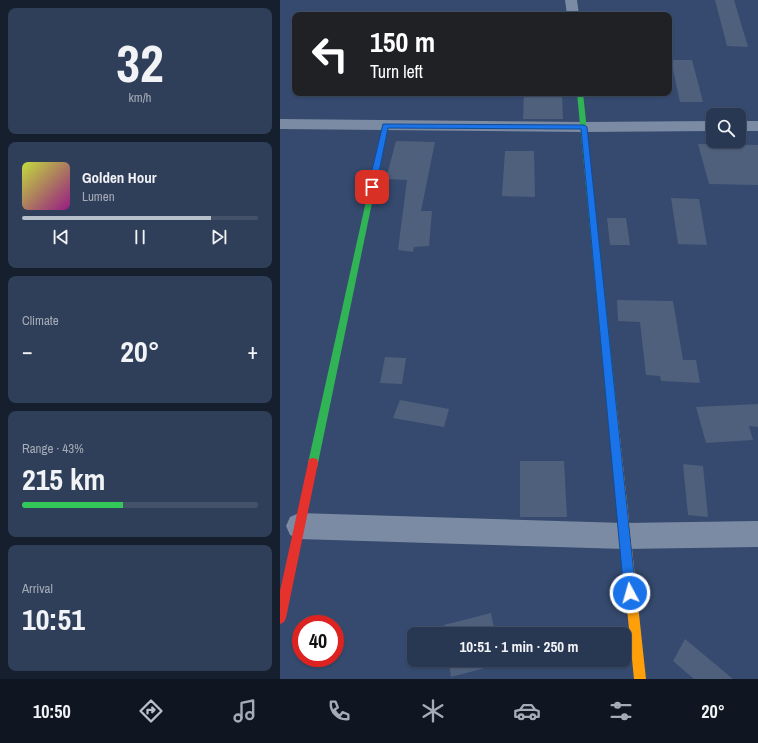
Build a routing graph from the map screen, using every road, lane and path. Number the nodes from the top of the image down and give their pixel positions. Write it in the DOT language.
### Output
graph roads {
  1 [pos="571,0"];
  2 [pos="573,12"];
  3 [pos="580,96"];
  4 [pos="280,124"];
  5 [pos="385,126"];
  6 [pos="706,126"];
  7 [pos="746,126"];
  8 [pos="758,126"];
  9 [pos="584,127"];
  10 [pos="299,526"];
  11 [pos="758,534"];
  12 [pos="624,536"];
  13 [pos="280,618"];
  14 [pos="640,679"];
  1 -- 2 [label="street"];
  3 -- 9 [label="street"];
  4 -- 5 [label="street"];
  5 -- 9 [label="street"];
  5 -- 10 [label="street"];
  6 -- 9 [label="street"];
  7 -- 8 [label="street"];
  9 -- 12 [label="street"];
  10 -- 12 [label="street"];
  10 -- 13 [label="street"];
  11 -- 12 [label="street"];
  12 -- 14 [label="street"];
}
